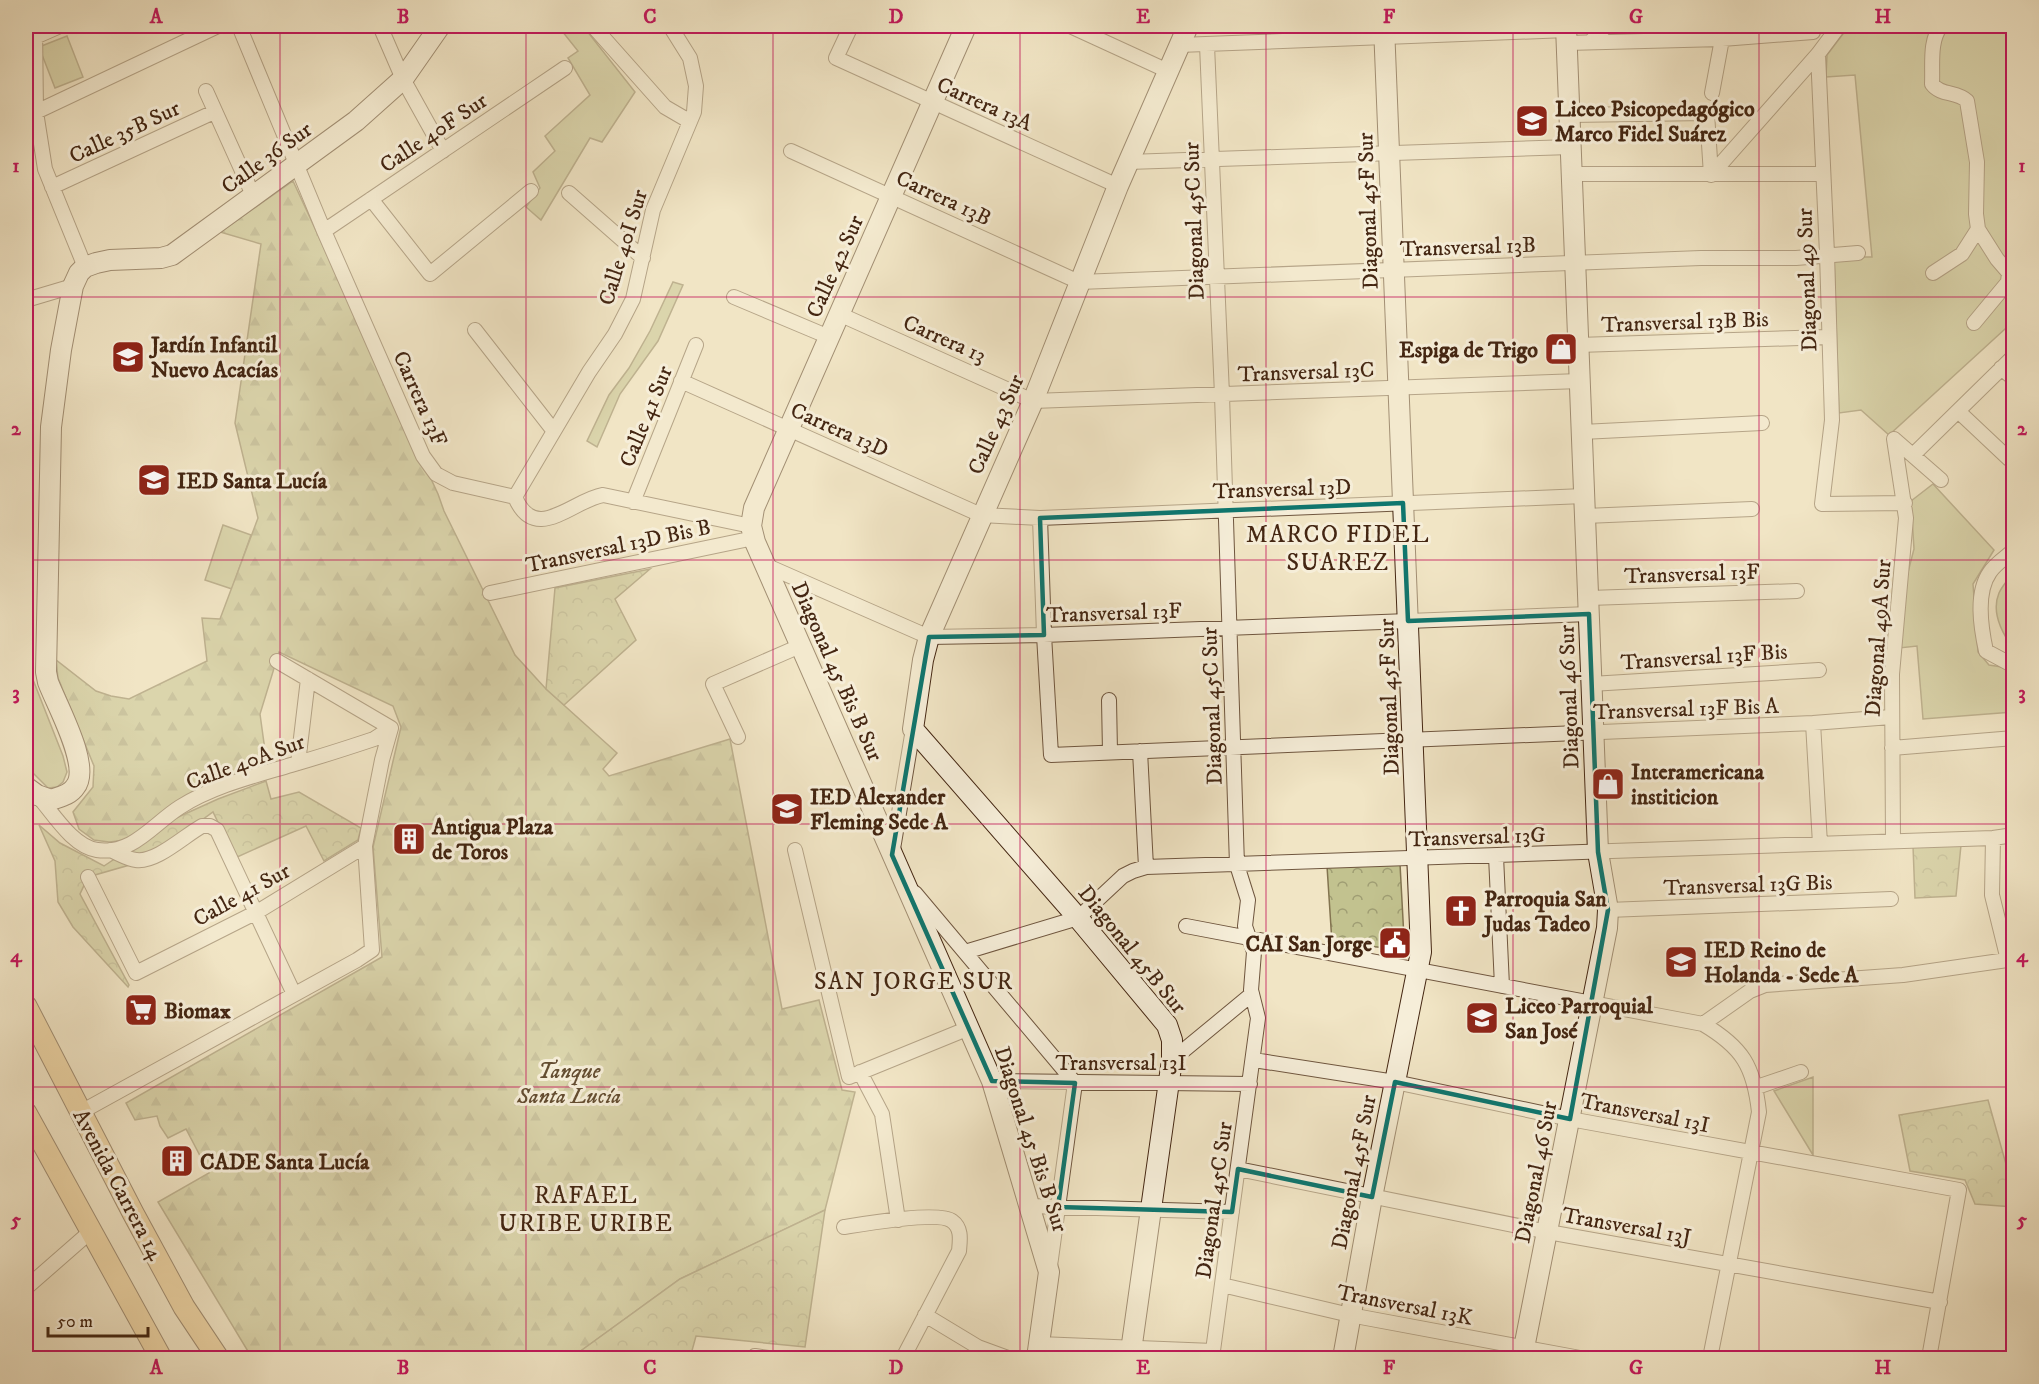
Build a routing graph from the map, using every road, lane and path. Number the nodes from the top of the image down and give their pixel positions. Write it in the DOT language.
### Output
graph roads {
  1 [pos="60,26"];
  2 [pos="218,26"];
  3 [pos="239,26"];
  4 [pos="380,26"];
  5 [pos="440,26"];
  6 [pos="593,26"];
  7 [pos="670,26"];
  8 [pos="851,26"];
  9 [pos="966,26"];
  10 [pos="1070,26"];
  11 [pos="1188,26"];
  12 [pos="1607,26"];
  13 [pos="1839,26"];
  14 [pos="1941,26"];
  15 [pos="31,29"];
  16 [pos="1384,31"];
  17 [pos="1756,31"];
  18 [pos="1813,32"];
  19 [pos="1567,33"];
  20 [pos="1722,39"];
  21 [pos="1590,42"];
  22 [pos="1179,45"];
  23 [pos="1207,45"];
  24 [pos="1818,54"];
  25 [pos="565,68"];
  26 [pos="1168,71"];
  27 [pos="403,79"];
  28 [pos="206,91"];
  29 [pos="1712,93"];
  30 [pos="932,102"];
  31 [pos="36,112"];
  32 [pos="214,112"];
  33 [pos="1570,115"];
  34 [pos="689,121"];
  35 [pos="1571,147"];
  36 [pos="443,151"];
  37 [pos="791,151"];
  38 [pos="1389,153"];
  39 [pos="1211,160"];
  40 [pos="1128,162"];
  41 [pos="296,165"];
  42 [pos="1572,174"];
  43 [pos="1822,174"];
  44 [pos="1711,175"];
  45 [pos="1118,186"];
  46 [pos="52,187"];
  47 [pos="531,191"];
  48 [pos="568,193"];
  49 [pos="253,195"];
  50 [pos="891,196"];
  51 [pos="370,199"];
  52 [pos="1978,229"];
  53 [pos="324,231"];
  54 [pos="1858,253"];
  55 [pos="1827,254"];
  56 [pos="643,258"];
  57 [pos="1576,263"];
  58 [pos="85,267"];
  59 [pos="1394,270"];
  60 [pos="1933,273"];
  61 [pos="1216,276"];
  62 [pos="1079,282"];
  63 [pos="73,286"];
  64 [pos="734,297"];
  65 [pos="26,300"];
  66 [pos="839,314"];
  67 [pos="1974,323"];
  68 [pos="475,330"];
  69 [pos="829,337"];
  70 [pos="1829,337"];
  71 [pos="696,345"];
  72 [pos="1578,345"];
  73 [pos="2013,356"];
  74 [pos="2001,368"];
  75 [pos="2013,379"];
  76 [pos="681,381"];
  77 [pos="1580,381"];
  78 [pos="1399,388"];
  79 [pos="1222,395"];
  80 [pos="1033,401"];
  81 [pos="1958,411"];
  82 [pos="1762,423"];
  83 [pos="789,429"];
  84 [pos="553,430"];
  85 [pos="1582,432"];
  86 [pos="1913,455"];
  87 [pos="2009,459"];
  88 [pos="1941,480"];
  89 [pos="1584,496"];
  90 [pos="515,497"];
  91 [pos="633,502"];
  92 [pos="1403,503"];
  93 [pos="1905,503"];
  94 [pos="1752,509"];
  95 [pos="1225,511"];
  96 [pos="981,515"];
  97 [pos="1585,516"];
  98 [pos="1040,518"];
  99 [pos="753,532"];
  100 [pos="2013,549"];
  101 [pos="765,565"];
  102 [pos="1797,591"];
  103 [pos="490,593"];
  104 [pos="1589,606"];
  105 [pos="1408,621"];
  106 [pos="1229,628"];
  107 [pos="1044,635"];
  108 [pos="929,637"];
  109 [pos="800,646"];
  110 [pos="277,661"];
  111 [pos="2013,666"];
  112 [pos="1819,670"];
  113 [pos="308,679"];
  114 [pos="1591,684"];
  115 [pos="1109,700"];
  116 [pos="1891,717"];
  117 [pos="1813,723"];
  118 [pos="391,728"];
  119 [pos="913,729"];
  120 [pos="1593,733"];
  121 [pos="738,737"];
  122 [pos="2013,738"];
  123 [pos="1413,739"];
  124 [pos="1233,747"];
  125 [pos="1892,748"];
  126 [pos="1140,751"];
  127 [pos="1110,752"];
  128 [pos="298,763"];
  129 [pos="31,791"];
  130 [pos="2013,835"];
  131 [pos="1993,838"];
  132 [pos="1893,842"];
  133 [pos="1820,844"];
  134 [pos="364,846"];
  135 [pos="98,850"];
  136 [pos="795,850"];
  137 [pos="1598,852"];
  138 [pos="892,855"];
  139 [pos="1496,856"];
  140 [pos="1418,859"];
  141 [pos="1237,865"];
  142 [pos="1146,867"];
  143 [pos="88,877"];
  144 [pos="904,880"];
  145 [pos="1891,899"];
  146 [pos="1608,910"];
  147 [pos="257,912"];
  148 [pos="1078,918"];
  149 [pos="1186,926"];
  150 [pos="1250,938"];
  151 [pos="965,952"];
  152 [pos="2011,960"];
  153 [pos="1418,970"];
  154 [pos="1502,986"];
  155 [pos="294,994"];
  156 [pos="1252,994"];
  157 [pos="1593,1003"];
  158 [pos="26,1006"];
  159 [pos="1702,1024"];
  160 [pos="969,1028"];
  161 [pos="1172,1060"];
  162 [pos="1254,1060"];
  163 [pos="1801,1072"];
  164 [pos="854,1074"];
  165 [pos="992,1080"];
  166 [pos="1395,1082"];
  167 [pos="1075,1083"];
  168 [pos="1167,1083"];
  169 [pos="1250,1084"];
  170 [pos="1756,1087"];
  171 [pos="81,1112"];
  172 [pos="26,1113"];
  173 [pos="1570,1119"];
  174 [pos="1751,1153"];
  175 [pos="1238,1169"];
  176 [pos="1372,1197"];
  177 [pos="1029,1206"];
  178 [pos="1058,1207"];
  179 [pos="1150,1210"];
  180 [pos="1232,1212"];
  181 [pos="897,1220"];
  182 [pos="844,1227"];
  183 [pos="90,1232"];
  184 [pos="1548,1232"];
  185 [pos="1729,1265"];
  186 [pos="1049,1272"];
  187 [pos="1222,1285"];
  188 [pos="26,1288"];
  189 [pos="1940,1302"];
  190 [pos="925,1315"];
  191 [pos="1350,1316"];
  192 [pos="1038,1352"];
  193 [pos="1131,1353"];
  194 [pos="1523,1353"];
  195 [pos="1212,1355"];
  196 [pos="161,1359"];
  197 [pos="218,1359"];
  198 [pos="903,1359"];
  199 [pos="1008,1359"];
  200 [pos="1343,1359"];
  201 [pos="1580,1359"];
  202 [pos="1710,1359"];
  203 [pos="1929,1359"];
  1 -- 15 [label="street"];
  2 -- 31 [label="street"];
  3 -- 41 [label="street, Carrera 13F"];
  4 -- 27 [label="street"];
  5 -- 27 [label="street, Calle 36 Sur"];
  6 -- 34 [label="street"];
  7 -- 34 [label="street, Calle 40I Sur"];
  8 -- 30 [label="street, Carrera 13A"];
  9 -- 30 [label="street, Calle 42 Sur"];
  10 -- 26 [label="street"];
  11 -- 22 [label="street, Calle 43 Sur"];
  12 -- 21 [label="street"];
  13 -- 24 [label="street"];
  14 -- 52 [label="street"];
  15 -- 31 [label="street"];
  16 -- 19 [label="street"];
  16 -- 23 [label="street"];
  16 -- 38 [label="street, Diagonal 45F Sur"];
  17 -- 18 [label="street"];
  17 -- 20 [label="street"];
  19 -- 21 [label="street"];
  19 -- 33 [label="street, Diagonal 46 Sur"];
  20 -- 21 [label="street"];
  20 -- 29 [label="street"];
  22 -- 23 [label="street"];
  22 -- 26 [label="street, Calle 43 Sur"];
  23 -- 39 [label="street, Diagonal 45C Sur"];
  24 -- 43 [label="street, Diagonal 49 Sur"];
  24 -- 44 [label="street"];
  25 -- 36 [label="street, Calle 40F Sur"];
  26 -- 40 [label="street, Calle 43 Sur"];
  27 -- 36 [label="street"];
  27 -- 41 [label="street, Calle 36 Sur"];
  28 -- 32 [label="street"];
  30 -- 45 [label="street, Carrera 13A"];
  30 -- 50 [label="street, Calle 42 Sur"];
  31 -- 46 [label="street"];
  32 -- 46 [label="street, Calle 35B Sur"];
  32 -- 49 [label="street"];
  33 -- 35 [label="street, Diagonal 46 Sur"];
  33 -- 44 [label="street"];
  34 -- 56 [label="street, Calle 40I Sur"];
  35 -- 38 [label="street"];
  35 -- 42 [label="street, Diagonal 46 Sur"];
  36 -- 51 [label="street, Calle 40F Sur"];
  37 -- 50 [label="street, Carrera 13B"];
  38 -- 39 [label="street"];
  38 -- 59 [label="street, Diagonal 45F Sur"];
  39 -- 40 [label="street"];
  39 -- 61 [label="street, Diagonal 45C Sur"];
  40 -- 45 [label="street, Calle 43 Sur"];
  41 -- 49 [label="street, Calle 36 Sur"];
  41 -- 53 [label="street, Carrera 13F"];
  42 -- 44 [label="street"];
  42 -- 57 [label="street, Diagonal 46 Sur"];
  43 -- 44 [label="street"];
  43 -- 55 [label="street, Diagonal 49 Sur"];
  45 -- 62 [label="street, Calle 43 Sur"];
  46 -- 58 [label="street"];
  47 -- 51 [label="street"];
  48 -- 56 [label="street"];
  49 -- 58 [label="street, Calle 36 Sur"];
  50 -- 62 [label="street, Carrera 13B"];
  50 -- 66 [label="street, Calle 42 Sur"];
  51 -- 53 [label="street, Calle 40F Sur"];
  52 -- 60 [label="street"];
  52 -- 67 [label="street"];
  53 -- 90 [label="street, Carrera 13F"];
  54 -- 55 [label="street, Transversal 13B"];
  55 -- 57 [label="street, Transversal 13B"];
  55 -- 70 [label="street, Diagonal 49 Sur"];
  56 -- 84 [label="street, Calle 40I Sur"];
  57 -- 59 [label="street, Transversal 13B"];
  57 -- 72 [label="street, Diagonal 46 Sur"];
  58 -- 63 [label="street"];
  59 -- 61 [label="street, Transversal 13B"];
  59 -- 78 [label="street, Diagonal 45F Sur"];
  61 -- 62 [label="street, Transversal 13B"];
  61 -- 79 [label="street, Diagonal 45C Sur"];
  62 -- 80 [label="street, Calle 43 Sur"];
  63 -- 65 [label="street"];
  63 -- 129 [label="street"];
  64 -- 69 [label="street"];
  66 -- 69 [label="street, Calle 42 Sur"];
  66 -- 80 [label="street, Carrera 13"];
  68 -- 84 [label="street"];
  69 -- 83 [label="street, Calle 42 Sur"];
  70 -- 72 [label="street, Transversal 13B Bis"];
  70 -- 93 [label="street, Diagonal 49 Sur"];
  71 -- 76 [label="street, Calle 41 Sur"];
  72 -- 77 [label="street, Diagonal 46 Sur"];
  73 -- 74 [label="street"];
  74 -- 75 [label="street"];
  74 -- 81 [label="street"];
  76 -- 83 [label="street, Carrera 13D"];
  76 -- 91 [label="street, Calle 41 Sur"];
  77 -- 78 [label="street, Transversal 13C"];
  77 -- 85 [label="street, Diagonal 46 Sur"];
  78 -- 79 [label="street, Transversal 13C"];
  78 -- 92 [label="street, Diagonal 45F Sur"];
  79 -- 80 [label="street, Transversal 13C"];
  79 -- 95 [label="street, Diagonal 45C Sur"];
  80 -- 96 [label="street, Calle 43 Sur"];
  81 -- 86 [label="street"];
  81 -- 87 [label="street"];
  82 -- 85 [label="street"];
  83 -- 96 [label="street, Carrera 13D"];
  83 -- 99 [label="street, Calle 42 Sur"];
  84 -- 90 [label="street, Calle 40I Sur"];
  85 -- 89 [label="street, Diagonal 46 Sur"];
  86 -- 88 [label="street"];
  86 -- 93 [label="street, Diagonal 49A Sur"];
  89 -- 92 [label="street, Transversal 13D"];
  89 -- 97 [label="street, Diagonal 46 Sur"];
  90 -- 91 [label="street"];
  91 -- 99 [label="street"];
  92 -- 95 [label="street, Transversal 13D"];
  92 -- 105 [label="street, Diagonal 45F Sur"];
  93 -- 116 [label="street, Diagonal 49A Sur"];
  94 -- 97 [label="street"];
  95 -- 98 [label="street, Transversal 13D"];
  95 -- 106 [label="street, Diagonal 45C Sur"];
  96 -- 98 [label="street, Transversal 13D"];
  96 -- 108 [label="street, Calle 43 Sur"];
  97 -- 104 [label="street, Diagonal 46 Sur"];
  98 -- 107 [label="street"];
  99 -- 101 [label="street, Diagonal 45 Bis B Sur"];
  99 -- 103 [label="street, Transversal 13D Bis B"];
  100 -- 111 [label="street"];
  101 -- 108 [label="street"];
  101 -- 109 [label="street, Diagonal 45 Bis B Sur"];
  102 -- 104 [label="street, Transversal 13F"];
  104 -- 105 [label="street, Transversal 13F"];
  104 -- 114 [label="street, Diagonal 46 Sur"];
  105 -- 106 [label="street, Transversal 13F"];
  105 -- 123 [label="street, Diagonal 45F Sur"];
  106 -- 107 [label="street, Transversal 13F"];
  106 -- 124 [label="street, Diagonal 45C Sur"];
  107 -- 108 [label="street, Transversal 13F"];
  107 -- 127 [label="street, Transversal 13F Bis A"];
  108 -- 119 [label="street, Calle 43 Sur"];
  109 -- 121 [label="street"];
  109 -- 138 [label="street, Diagonal 45 Bis B Sur"];
  110 -- 113 [label="street"];
  112 -- 114 [label="street, Transversal 13F Bis"];
  113 -- 118 [label="street"];
  113 -- 128 [label="street"];
  114 -- 120 [label="street, Diagonal 46 Sur"];
  115 -- 127 [label="street"];
  116 -- 117 [label="street, Transversal 13F Bis A"];
  116 -- 125 [label="street, Diagonal 49A Sur"];
  117 -- 120 [label="street, Transversal 13F Bis A"];
  117 -- 133 [label="street"];
  118 -- 128 [label="street, Calle 40A Sur"];
  118 -- 134 [label="street"];
  119 -- 138 [label="street, Calle 43 Sur"];
  119 -- 148 [label="street, Diagonal 45B Sur"];
  120 -- 123 [label="street, Transversal 13F Bis A"];
  120 -- 137 [label="street, Diagonal 46 Sur"];
  122 -- 125 [label="street"];
  123 -- 124 [label="street, Transversal 13F Bis A"];
  123 -- 140 [label="street, Diagonal 45F Sur"];
  124 -- 126 [label="street, Transversal 13F Bis A"];
  124 -- 141 [label="street, Diagonal 45C Sur"];
  125 -- 132 [label="street, Diagonal 49A Sur"];
  126 -- 127 [label="street, Transversal 13F Bis A"];
  126 -- 142 [label="street"];
  128 -- 135 [label="street, Calle 40A Sur"];
  129 -- 135 [label="street"];
  130 -- 131 [label="street, Transversal 13G"];
  131 -- 132 [label="street, Transversal 13G"];
  131 -- 152 [label="street"];
  132 -- 133 [label="street, Transversal 13G"];
  133 -- 137 [label="street, Transversal 13G"];
  134 -- 147 [label="street, Calle 41 Sur"];
  134 -- 155 [label="street"];
  135 -- 147 [label="street"];
  136 -- 164 [label="street"];
  137 -- 139 [label="street, Transversal 13G"];
  137 -- 146 [label="street, Diagonal 46 Sur"];
  138 -- 144 [label="street, Diagonal 45 Bis B Sur"];
  139 -- 140 [label="street, Transversal 13G"];
  139 -- 154 [label="street"];
  140 -- 141 [label="street, Transversal 13G"];
  140 -- 153 [label="street, Diagonal 45F Sur"];
  141 -- 142 [label="street, Transversal 13G"];
  141 -- 150 [label="street, Diagonal 45C Sur"];
  142 -- 148 [label="street, Transversal 13G"];
  143 -- 147 [label="street, Calle 41 Sur"];
  144 -- 151 [label="street"];
  144 -- 160 [label="street, Diagonal 45 Bis B Sur"];
  145 -- 146 [label="street, Transversal 13G Bis"];
  146 -- 157 [label="street, Diagonal 46 Sur"];
  147 -- 155 [label="street"];
  148 -- 151 [label="street, Transversal 13G"];
  148 -- 161 [label="street, Diagonal 45B Sur"];
  149 -- 150 [label="street"];
  150 -- 153 [label="street"];
  150 -- 156 [label="street, Diagonal 45C Sur"];
  151 -- 167 [label="street"];
  152 -- 159 [label="street"];
  153 -- 154 [label="street"];
  153 -- 166 [label="street, Diagonal 45F Sur"];
  154 -- 157 [label="street"];
  155 -- 171 [label="street"];
  156 -- 161 [label="street"];
  156 -- 162 [label="street, Diagonal 45C Sur"];
  157 -- 159 [label="street"];
  157 -- 173 [label="street, Diagonal 46 Sur"];
  158 -- 171 [label="main road, Avenida Carrera 14"];
  159 -- 170 [label="street"];
  160 -- 164 [label="street"];
  160 -- 165 [label="street, Diagonal 45 Bis B Sur"];
  161 -- 168 [label="street, Diagonal 45B Sur"];
  162 -- 166 [label="street, Transversal 13I"];
  162 -- 169 [label="street, Diagonal 45C Sur"];
  163 -- 170 [label="street"];
  164 -- 181 [label="street"];
  165 -- 167 [label="street, Transversal 13I"];
  165 -- 177 [label="street, Diagonal 45 Bis B Sur"];
  166 -- 173 [label="street, Transversal 13I"];
  166 -- 176 [label="street, Diagonal 45F Sur"];
  167 -- 168 [label="street, Transversal 13I"];
  167 -- 178 [label="street"];
  168 -- 169 [label="street, Transversal 13I"];
  168 -- 179 [label="street, Diagonal 45B Sur"];
  169 -- 175 [label="street, Diagonal 45C Sur"];
  170 -- 174 [label="street"];
  171 -- 197 [label="main road, Avenida Carrera 14"];
  172 -- 183 [label="main road"];
  173 -- 174 [label="street, Transversal 13I"];
  173 -- 184 [label="street, Diagonal 46 Sur"];
  174 -- 185 [label="street"];
  174 -- 189 [label="street, Transversal 13I"];
  175 -- 176 [label="street, Transversal 13J"];
  175 -- 180 [label="street, Diagonal 45C Sur"];
  176 -- 184 [label="street, Transversal 13J"];
  176 -- 191 [label="street, Diagonal 45F Sur"];
  177 -- 178 [label="street"];
  177 -- 186 [label="street, Diagonal 45 Bis B Sur"];
  178 -- 179 [label="street"];
  178 -- 186 [label="street"];
  179 -- 180 [label="street"];
  179 -- 193 [label="street, Diagonal 45B Sur"];
  180 -- 187 [label="street, Diagonal 45C Sur"];
  181 -- 182 [label="street"];
  181 -- 190 [label="street"];
  183 -- 188 [label="street"];
  183 -- 196 [label="main road"];
  184 -- 185 [label="street, Transversal 13J"];
  184 -- 194 [label="street, Diagonal 46 Sur"];
  185 -- 189 [label="street, Transversal 13J"];
  185 -- 202 [label="street"];
  186 -- 192 [label="street"];
  187 -- 191 [label="street, Transversal 13K"];
  187 -- 195 [label="street, Diagonal 45C Sur"];
  189 -- 203 [label="street"];
  190 -- 198 [label="street"];
  190 -- 199 [label="street"];
  191 -- 194 [label="street, Transversal 13K"];
  191 -- 200 [label="street, Diagonal 45F Sur"];
  192 -- 193 [label="street"];
  193 -- 195 [label="street"];
  194 -- 201 [label="street, Transversal 13K"];
}
